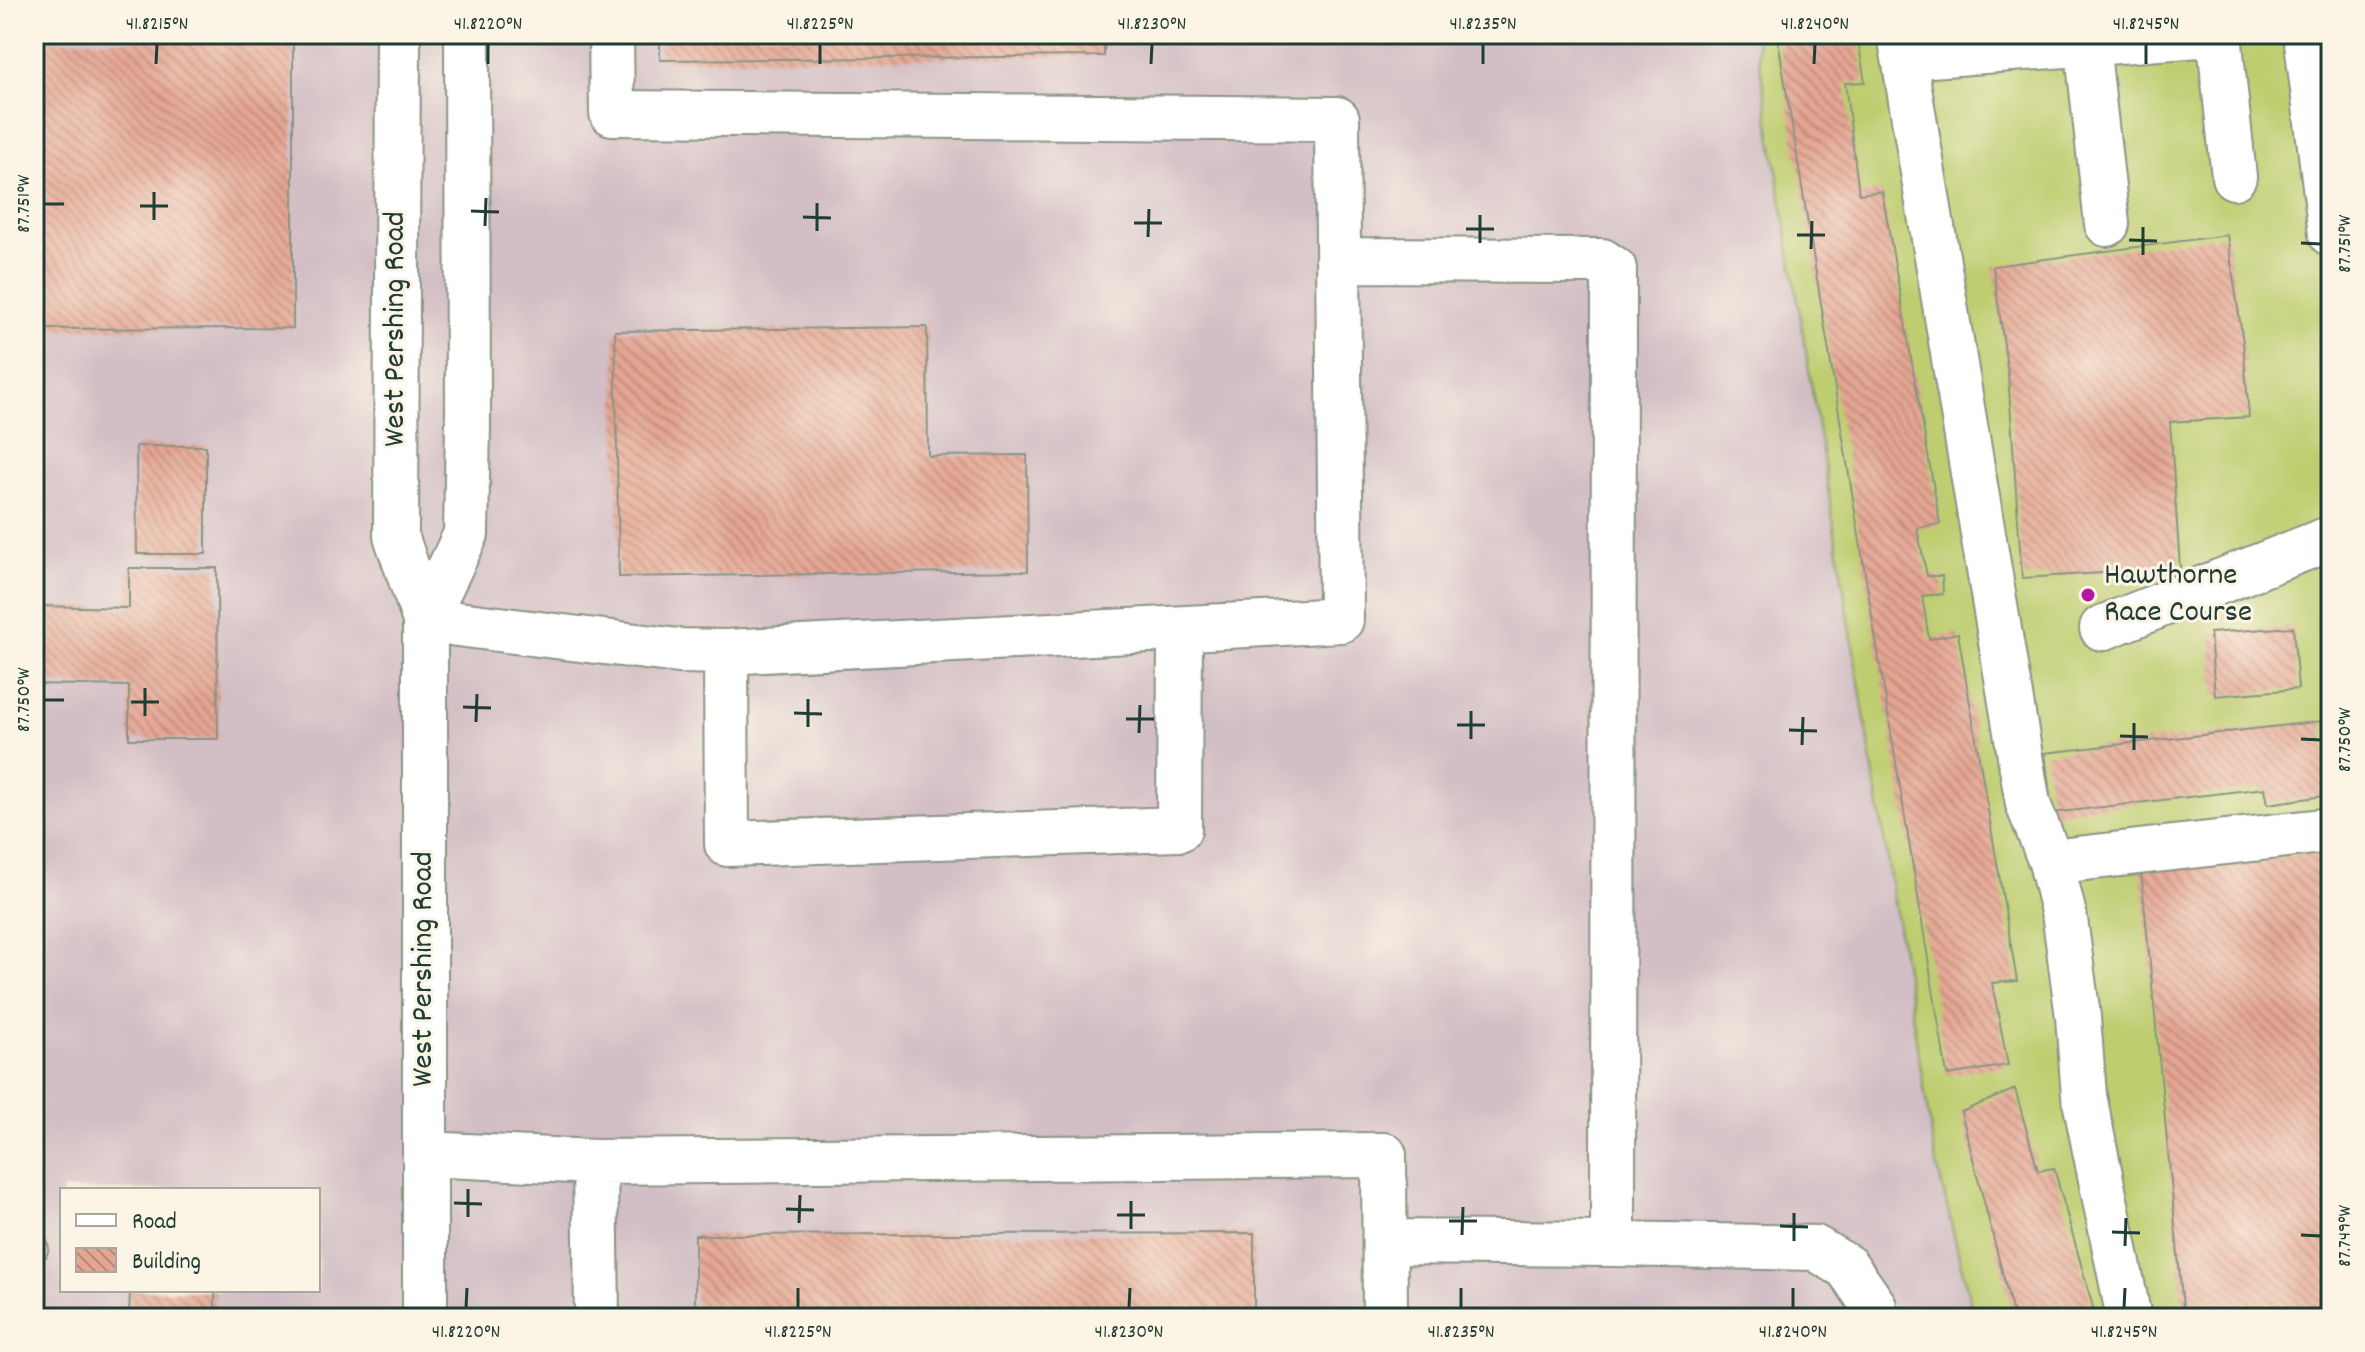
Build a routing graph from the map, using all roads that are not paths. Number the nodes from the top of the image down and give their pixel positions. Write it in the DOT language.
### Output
graph roads {
  1 [pos="398,34"];
  2 [pos="467,34"];
  3 [pos="611,34"];
  4 [pos="2213,34"];
  5 [pos="2219,34"];
  6 [pos="2306,34"];
  7 [pos="2087,44"];
  8 [pos="1902,45"];
  9 [pos="2234,177"];
  10 [pos="2107,224"];
  11 [pos="2331,234"];
  12 [pos="1338,260"];
  13 [pos="2331,538"];
  14 [pos="425,620"];
  15 [pos="2102,628"];
  16 [pos="1180,629"];
  17 [pos="726,652"];
  18 [pos="2331,830"];
  19 [pos="2051,862"];
  20 [pos="425,1154"];
  21 [pos="595,1162"];
  22 [pos="1385,1242"];
  23 [pos="1613,1244"];
  24 [pos="425,1318"];
  25 [pos="597,1318"];
  26 [pos="1385,1318"];
  27 [pos="1874,1318"];
  28 [pos="2129,1318"];
  1 -- 14 [label="main road, West Pershing Road"];
  2 -- 14 [label="main road, West Pershing Road"];
  3 -- 12 [label="main road"];
  4 -- 7 [label="main road"];
  5 -- 9 [label="main road"];
  6 -- 11 [label="main road"];
  7 -- 8 [label="main road"];
  7 -- 10 [label="main road"];
  8 -- 19 [label="main road"];
  12 -- 16 [label="main road"];
  12 -- 23 [label="main road"];
  13 -- 15 [label="main road"];
  14 -- 17 [label="main road"];
  14 -- 20 [label="main road, West Pershing Road"];
  16 -- 17 [label="main road"];
  16 -- 17 [label="main road"];
  18 -- 19 [label="main road"];
  19 -- 28 [label="main road"];
  20 -- 21 [label="main road"];
  20 -- 24 [label="main road, West Pershing Road"];
  21 -- 22 [label="main road"];
  21 -- 25 [label="main road"];
  22 -- 23 [label="main road"];
  22 -- 26 [label="main road"];
  23 -- 27 [label="main road"];
}
